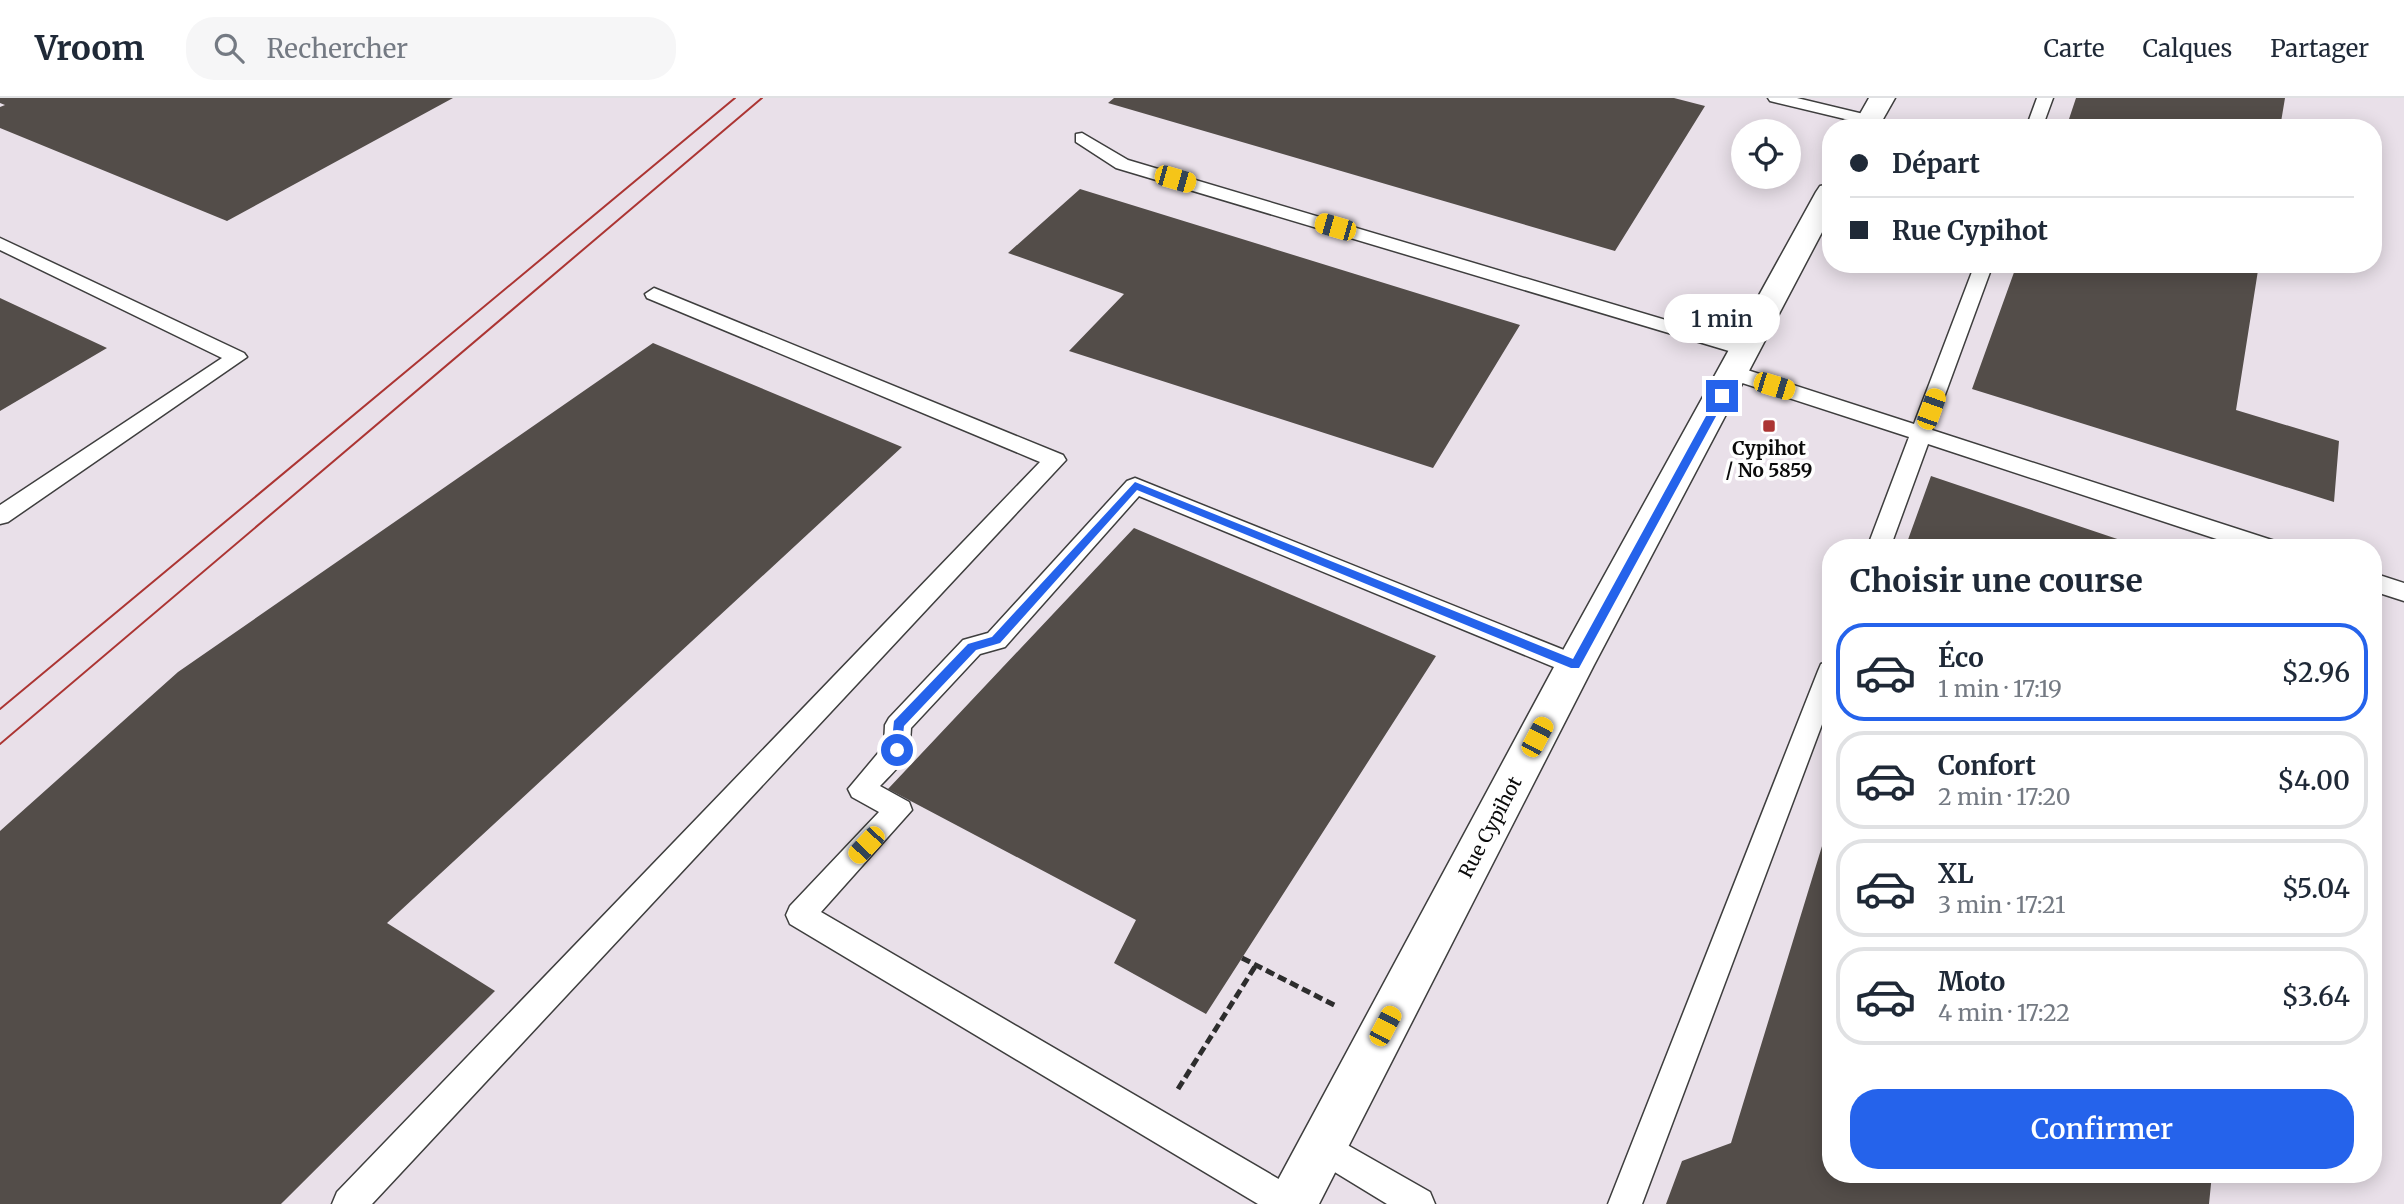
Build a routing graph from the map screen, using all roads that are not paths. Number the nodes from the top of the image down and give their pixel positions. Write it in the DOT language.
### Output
graph roads {
  1 [pos="1776,98"];
  2 [pos="2045,98"];
  3 [pos="1872,115"];
  4 [pos="2038,119"];
  5 [pos="1082,138"];
  6 [pos="1822,207"];
  7 [pos="0,243"];
  8 [pos="1981,273"];
  9 [pos="654,294"];
  10 [pos="1740,362"];
  11 [pos="1922,433"];
  12 [pos="0,516"];
  13 [pos="1881,539"];
  14 [pos="2243,539"];
  15 [pos="2382,585"];
  16 [pos="2404,592"];
  17 [pos="1575,664"];
  18 [pos="1822,692"];
  19 [pos="1321,1146"];
  20 [pos="349,1204"];
  21 [pos="1290,1204"];
  22 [pos="1419,1204"];
  23 [pos="1625,1204"];
  1 -- 3 [label="lane"];
  2 -- 4 [label="lane"];
  5 -- 10 [label="lane"];
  6 -- 10 [label="street, Rue Cypihot"];
  7 -- 12 [label="lane"];
  8 -- 11 [label="lane"];
  9 -- 20 [label="lane"];
  10 -- 11 [label="lane"];
  10 -- 17 [label="street, Rue Cypihot"];
  11 -- 13 [label="lane"];
  11 -- 14 [label="lane"];
  15 -- 16 [label="lane"];
  17 -- 19 [label="street, Rue Cypihot"];
  17 -- 21 [label="lane"];
  18 -- 23 [label="lane"];
  19 -- 21 [label="street, Rue Cypihot"];
  19 -- 22 [label="lane"];
}
